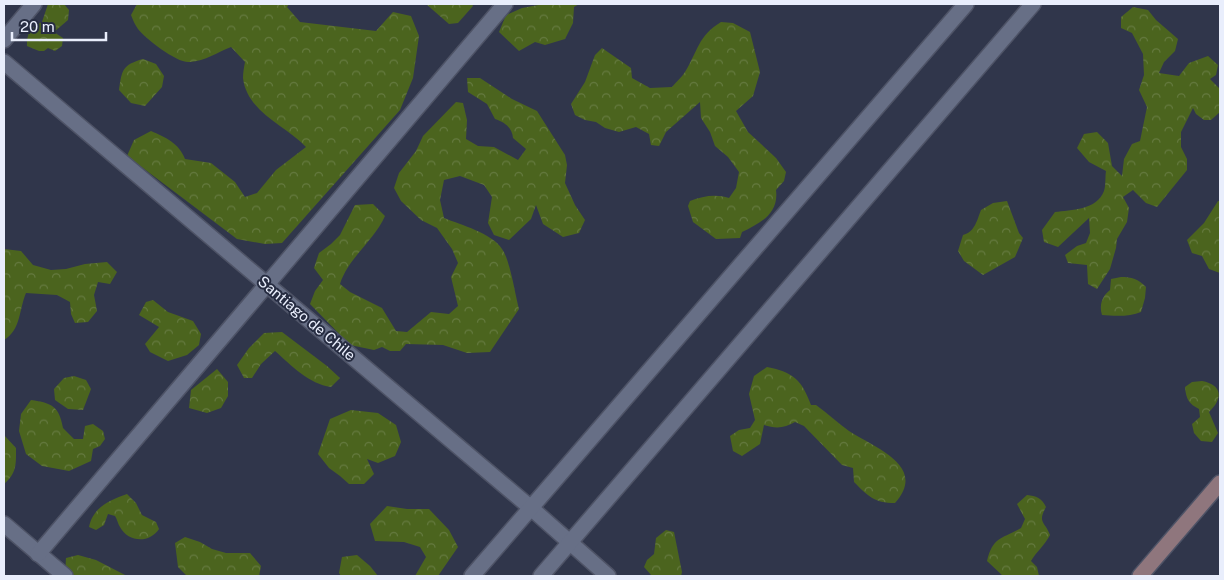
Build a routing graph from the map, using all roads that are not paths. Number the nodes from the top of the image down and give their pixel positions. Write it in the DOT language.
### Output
graph roads {
  1 [pos="34,4"];
  2 [pos="505,4"];
  3 [pos="966,4"];
  4 [pos="1033,4"];
  5 [pos="4,40"];
  6 [pos="4,62"];
  7 [pos="267,284"];
  8 [pos="1220,483"];
  9 [pos="531,508"];
  10 [pos="4,524"];
  11 [pos="570,543"];
  12 [pos="38,554"];
  13 [pos="65,576"];
  14 [pos="472,576"];
  15 [pos="542,576"];
  16 [pos="608,576"];
  17 [pos="1140,576"];
  1 -- 5 [label="street"];
  2 -- 7 [label="street"];
  3 -- 9 [label="street"];
  4 -- 11 [label="street"];
  6 -- 7 [label="street, Santiago de Chile"];
  7 -- 9 [label="street, Santiago de Chile"];
  7 -- 12 [label="street"];
  8 -- 17 [label="main road"];
  9 -- 11 [label="street, Santiago de Chile"];
  9 -- 14 [label="street"];
  10 -- 12 [label="street"];
  11 -- 15 [label="street"];
  11 -- 16 [label="street, Santiago de Chile"];
  12 -- 13 [label="street"];
}
